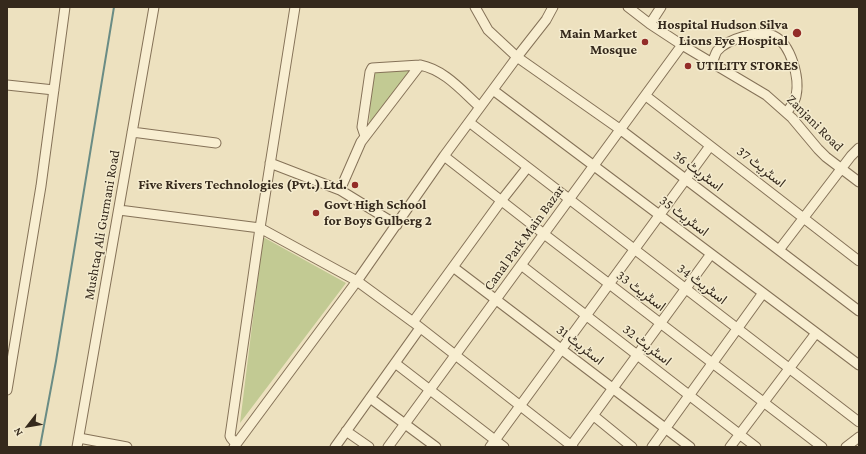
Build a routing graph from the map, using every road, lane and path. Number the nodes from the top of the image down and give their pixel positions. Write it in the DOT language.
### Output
graph roads {
  1 [pos="65,7"];
  2 [pos="154,7"];
  3 [pos="295,7"];
  4 [pos="475,7"];
  5 [pos="553,7"];
  6 [pos="628,7"];
  7 [pos="661,7"];
  8 [pos="650,24"];
  9 [pos="682,45"];
  10 [pos="517,57"];
  11 [pos="712,63"];
  12 [pos="420,65"];
  13 [pos="7,85"];
  14 [pos="54,90"];
  15 [pos="493,90"];
  16 [pos="646,96"];
  17 [pos="480,107"];
  18 [pos="787,112"];
  19 [pos="469,122"];
  20 [pos="621,130"];
  21 [pos="132,132"];
  22 [pos="365,136"];
  23 [pos="216,143"];
  24 [pos="710,146"];
  25 [pos="859,148"];
  26 [pos="444,156"];
  27 [pos="270,163"];
  28 [pos="594,167"];
  29 [pos="527,168"];
  30 [pos="842,169"];
  31 [pos="686,179"];
  32 [pos="859,182"];
  33 [pos="340,190"];
  34 [pos="502,200"];
  35 [pos="569,200"];
  36 [pos="119,210"];
  37 [pos="659,216"];
  38 [pos="804,218"];
  39 [pos="397,225"];
  40 [pos="260,228"];
  41 [pos="544,234"];
  42 [pos="634,250"];
  43 [pos="779,250"];
  44 [pos="711,254"];
  45 [pos="859,260"];
  46 [pos="521,265"];
  47 [pos="454,266"];
  48 [pos="357,281"];
  49 [pos="609,284"];
  50 [pos="686,289"];
  51 [pos="763,293"];
  52 [pos="496,298"];
  53 [pos="859,311"];
  54 [pos="586,315"];
  55 [pos="661,324"];
  56 [pos="416,325"];
  57 [pos="738,329"];
  58 [pos="816,333"];
  59 [pos="562,349"];
  60 [pos="638,355"];
  61 [pos="455,356"];
  62 [pos="395,363"];
  63 [pos="713,363"];
  64 [pos="859,365"];
  65 [pos="789,368"];
  66 [pos="430,389"];
  67 [pos="614,389"];
  68 [pos="7,390"];
  69 [pos="690,395"];
  70 [pos="370,398"];
  71 [pos="764,402"];
  72 [pos="520,406"];
  73 [pos="594,416"];
  74 [pos="859,422"];
  75 [pos="405,423"];
  76 [pos="665,428"];
  77 [pos="346,431"];
  78 [pos="740,434"];
  79 [pos="859,437"];
  80 [pos="78,442"];
  81 [pos="492,443"];
  82 [pos="235,446"];
  83 [pos="126,447"];
  84 [pos="335,447"];
  85 [pos="369,447"];
  86 [pos="388,447"];
  87 [pos="436,447"];
  88 [pos="504,447"];
  89 [pos="571,447"];
  90 [pos="632,447"];
  91 [pos="652,447"];
  92 [pos="690,447"];
  93 [pos="730,447"];
  94 [pos="756,447"];
  95 [pos="822,447"];
  96 [pos="846,447"];
  1 -- 14 [label="street"];
  2 -- 21 [label="street, Mushtaq Ali Gurmani Road"];
  3 -- 27 [label="street"];
  4 -- 10 [label="street, اسٹریٹ 36"];
  5 -- 10 [label="street"];
  6 -- 8 [label="street, Zanjani Road"];
  7 -- 8 [label="street"];
  8 -- 9 [label="street, Zanjani Road"];
  9 -- 11 [label="street, Zanjani Road"];
  9 -- 16 [label="street, Canal Park Main Bazar"];
  10 -- 15 [label="street"];
  10 -- 20 [label="street, اسٹریٹ 36"];
  11 -- 18 [label="street, Zanjani Road"];
  11 -- 18 [label="street"];
  12 -- 17 [label="street"];
  12 -- 22 [label="street"];
  12 -- 22 [label="street"];
  13 -- 14 [label="street"];
  14 -- 68 [label="street"];
  15 -- 17 [label="street"];
  15 -- 28 [label="street, اسٹریٹ 35"];
  16 -- 20 [label="street, Canal Park Main Bazar"];
  16 -- 24 [label="street, اسٹریٹ 37"];
  17 -- 19 [label="street"];
  18 -- 30 [label="street, Zanjani Road"];
  19 -- 26 [label="street"];
  19 -- 29 [label="street, اسٹریٹ 34"];
  20 -- 28 [label="street, Canal Park Main Bazar"];
  20 -- 31 [label="street, اسٹریٹ 36"];
  21 -- 23 [label="street"];
  21 -- 36 [label="street, Mushtaq Ali Gurmani Road"];
  22 -- 33 [label="street"];
  24 -- 31 [label="street"];
  24 -- 38 [label="street, اسٹریٹ 37"];
  25 -- 30 [label="street"];
  26 -- 34 [label="street, اسٹریٹ 33"];
  26 -- 39 [label="street"];
  27 -- 33 [label="street"];
  27 -- 40 [label="street"];
  28 -- 35 [label="street, Canal Park Main Bazar"];
  28 -- 37 [label="street, اسٹریٹ 35"];
  29 -- 34 [label="street"];
  29 -- 35 [label="street, اسٹریٹ 34"];
  30 -- 32 [label="street, Zanjani Road"];
  30 -- 38 [label="street"];
  31 -- 37 [label="street"];
  31 -- 43 [label="street, اسٹریٹ 36"];
  33 -- 39 [label="street"];
  34 -- 41 [label="street, اسٹریٹ 33"];
  34 -- 47 [label="street"];
  35 -- 41 [label="street, Canal Park Main Bazar"];
  35 -- 42 [label="street, اسٹریٹ 34"];
  36 -- 40 [label="street"];
  36 -- 80 [label="street, Mushtaq Ali Gurmani Road"];
  37 -- 42 [label="street"];
  37 -- 44 [label="street, اسٹریٹ 35"];
  38 -- 43 [label="street"];
  38 -- 45 [label="street, اسٹریٹ 37"];
  39 -- 48 [label="street"];
  40 -- 48 [label="street"];
  40 -- 82 [label="street"];
  41 -- 46 [label="street, Canal Park Main Bazar"];
  41 -- 49 [label="street, اسٹریٹ 33"];
  42 -- 49 [label="street"];
  42 -- 50 [label="street, اسٹریٹ 34"];
  43 -- 53 [label="street, اسٹریٹ 36"];
  44 -- 50 [label="street"];
  44 -- 51 [label="street, اسٹریٹ 35"];
  46 -- 52 [label="street, Canal Park Main Bazar"];
  46 -- 54 [label="street, اسٹریٹ 32"];
  47 -- 52 [label="street, اسٹریٹ 31"];
  47 -- 56 [label="street"];
  48 -- 56 [label="street"];
  48 -- 82 [label="street"];
  49 -- 54 [label="street"];
  49 -- 55 [label="street, اسٹریٹ 33"];
  50 -- 55 [label="street"];
  50 -- 57 [label="street, اسٹریٹ 34"];
  51 -- 57 [label="street"];
  51 -- 58 [label="street, اسٹریٹ 35"];
  52 -- 59 [label="street, اسٹریٹ 31"];
  52 -- 61 [label="street, Canal Park Main Bazar"];
  54 -- 59 [label="street"];
  54 -- 60 [label="street, اسٹریٹ 32"];
  55 -- 60 [label="street"];
  55 -- 63 [label="street, اسٹریٹ 33"];
  56 -- 61 [label="street"];
  56 -- 62 [label="street"];
  57 -- 63 [label="street"];
  57 -- 65 [label="street, اسٹریٹ 34"];
  58 -- 64 [label="street, اسٹریٹ 35"];
  58 -- 65 [label="street"];
  59 -- 67 [label="street, اسٹریٹ 31"];
  59 -- 72 [label="street"];
  60 -- 67 [label="street"];
  60 -- 69 [label="street, اسٹریٹ 32"];
  61 -- 66 [label="street, Canal Park Main Bazar"];
  61 -- 72 [label="street"];
  62 -- 66 [label="street"];
  62 -- 70 [label="street"];
  63 -- 69 [label="street"];
  63 -- 71 [label="street, اسٹریٹ 33"];
  65 -- 71 [label="street"];
  65 -- 74 [label="street, اسٹریٹ 34"];
  66 -- 75 [label="street, Canal Park Main Bazar"];
  66 -- 81 [label="street"];
  67 -- 73 [label="street"];
  67 -- 76 [label="street, اسٹریٹ 31"];
  69 -- 76 [label="street"];
  69 -- 78 [label="street, اسٹریٹ 32"];
  70 -- 75 [label="street"];
  70 -- 77 [label="street"];
  71 -- 78 [label="street"];
  71 -- 95 [label="street, اسٹریٹ 33"];
  72 -- 81 [label="street"];
  72 -- 89 [label="street"];
  73 -- 89 [label="street"];
  73 -- 90 [label="street"];
  75 -- 86 [label="street, Canal Park Main Bazar"];
  75 -- 87 [label="street"];
  76 -- 91 [label="street"];
  76 -- 92 [label="street, اسٹریٹ 31"];
  77 -- 84 [label="street"];
  77 -- 85 [label="street"];
  78 -- 93 [label="street"];
  78 -- 94 [label="street, اسٹریٹ 32"];
  79 -- 96 [label="street"];
  80 -- 83 [label="street"];
  81 -- 88 [label="street"];
}
